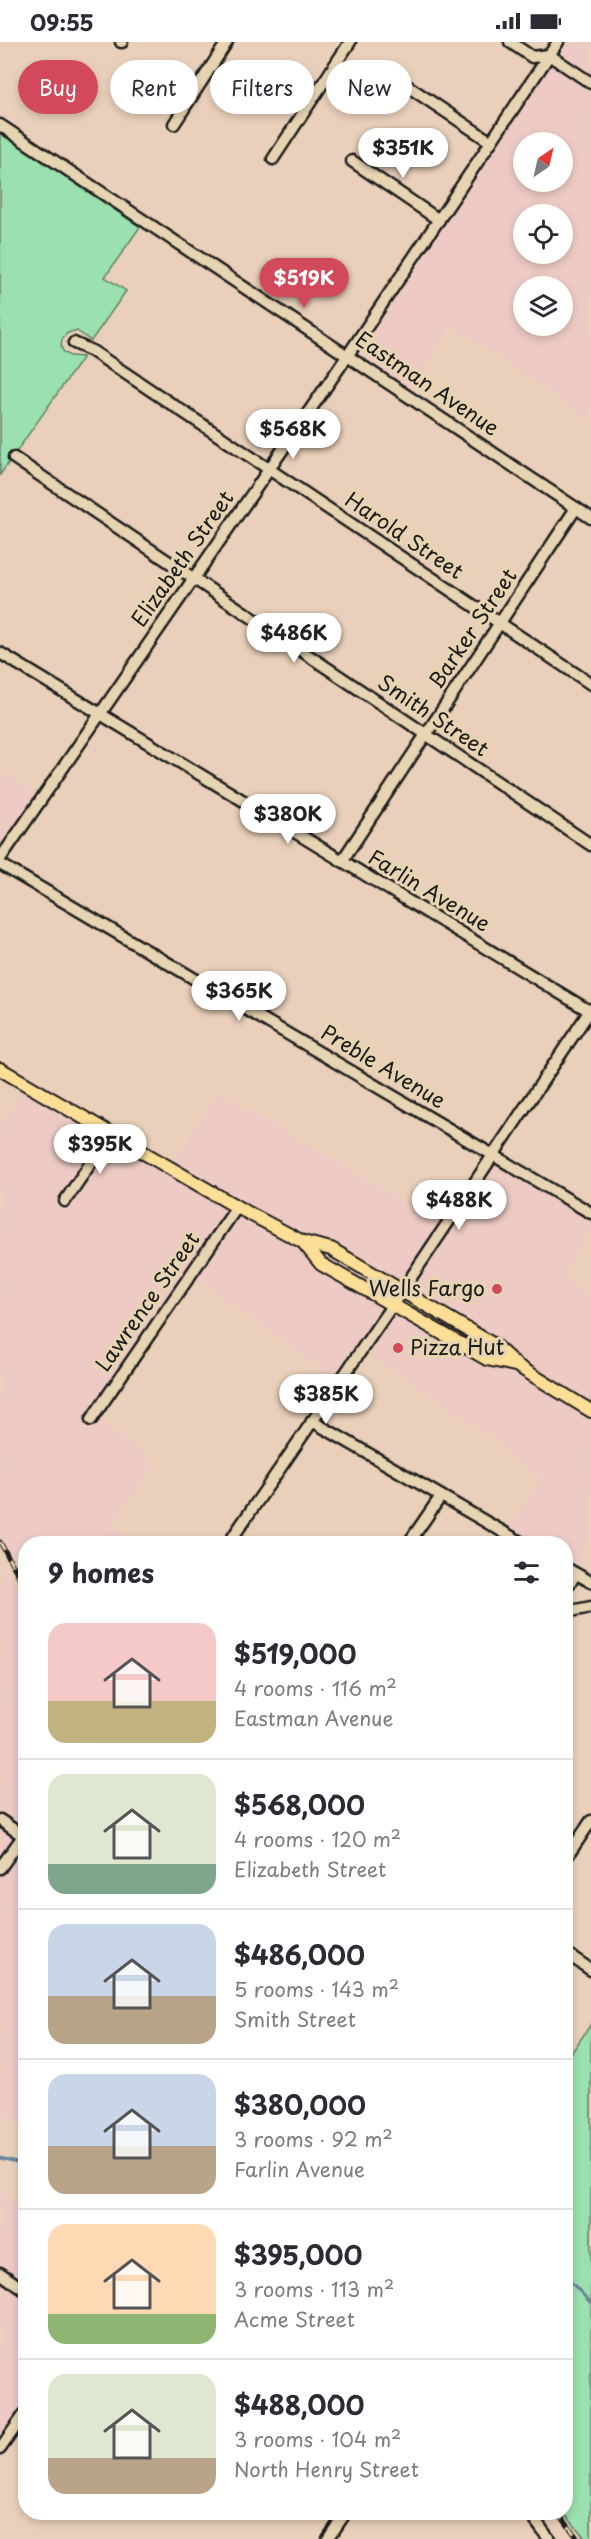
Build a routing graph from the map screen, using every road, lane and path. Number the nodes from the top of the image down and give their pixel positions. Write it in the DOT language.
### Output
graph roads {
  1 [pos="227,42"];
  2 [pos="350,42"];
  3 [pos="510,42"];
  4 [pos="558,42"];
  5 [pos="549,55"];
  6 [pos="591,82"];
  7 [pos="412,89"];
  8 [pos="174,124"];
  9 [pos="0,125"];
  10 [pos="491,142"];
  11 [pos="273,159"];
  12 [pos="352,161"];
  13 [pos="438,220"];
  14 [pos="74,343"];
  15 [pos="348,355"];
  16 [pos="14,458"];
  17 [pos="269,469"];
  18 [pos="576,508"];
  19 [pos="591,518"];
  20 [pos="193,580"];
  21 [pos="500,623"];
  22 [pos="0,653"];
  23 [pos="591,684"];
  24 [pos="99,714"];
  25 [pos="426,735"];
  26 [pos="591,845"];
  27 [pos="0,859"];
  28 [pos="342,861"];
  29 [pos="0,864"];
  30 [pos="591,1011"];
  31 [pos="0,1069"];
  32 [pos="111,1133"];
  33 [pos="493,1155"];
  34 [pos="65,1201"];
  35 [pos="237,1207"];
  36 [pos="591,1213"];
  37 [pos="303,1242"];
  38 [pos="402,1291"];
  39 [pos="393,1305"];
  40 [pos="516,1365"];
  41 [pos="591,1411"];
  42 [pos="91,1420"];
  43 [pos="312,1421"];
  44 [pos="441,1496"];
  45 [pos="233,1536"];
  46 [pos="414,1536"];
  47 [pos="510,1536"];
  48 [pos="573,1572"];
  49 [pos="591,1582"];
  50 [pos="591,1607"];
  51 [pos="573,1611"];
  52 [pos="0,1820"];
  53 [pos="591,1821"];
  54 [pos="18,1832"];
  55 [pos="18,1845"];
  56 [pos="573,1848"];
  57 [pos="0,1868"];
  58 [pos="573,1958"];
  59 [pos="591,1970"];
  60 [pos="0,2273"];
  61 [pos="18,2285"];
  62 [pos="18,2423"];
  63 [pos="0,2449"];
  64 [pos="341,2520"];
  65 [pos="535,2520"];
  66 [pos="328,2539"];
  67 [pos="549,2539"];
  1 -- 8 [label="street"];
  2 -- 11 [label="street"];
  3 -- 5 [label="street"];
  4 -- 5 [label="street, Elizabeth Street"];
  5 -- 6 [label="street"];
  5 -- 10 [label="street, Elizabeth Street"];
  7 -- 10 [label="street"];
  9 -- 15 [label="street, Eastman Avenue"];
  10 -- 13 [label="street, Elizabeth Street"];
  12 -- 13 [label="street"];
  13 -- 15 [label="street, Elizabeth Street"];
  14 -- 17 [label="street, Harold Street"];
  15 -- 17 [label="street, Elizabeth Street"];
  15 -- 18 [label="street, Eastman Avenue"];
  16 -- 20 [label="street, Smith Street"];
  17 -- 20 [label="street, Elizabeth Street"];
  17 -- 21 [label="street, Harold Street"];
  18 -- 19 [label="street, Eastman Avenue"];
  18 -- 21 [label="street, Barker Street"];
  20 -- 24 [label="street, Elizabeth Street"];
  20 -- 25 [label="street, Smith Street"];
  21 -- 23 [label="street, Harold Street"];
  21 -- 25 [label="street, Barker Street"];
  22 -- 24 [label="street, Farlin Avenue"];
  24 -- 27 [label="street, Elizabeth Street"];
  24 -- 28 [label="street, Farlin Avenue"];
  25 -- 26 [label="street, Smith Street"];
  25 -- 28 [label="street, Barker Street"];
  28 -- 30 [label="street, Farlin Avenue"];
  29 -- 33 [label="street, Preble Avenue"];
  30 -- 33 [label="street"];
  31 -- 32 [label="main road"];
  32 -- 34 [label="street"];
  32 -- 35 [label="main road"];
  33 -- 36 [label="street, Preble Avenue"];
  33 -- 38 [label="street"];
  35 -- 37 [label="main road"];
  35 -- 42 [label="street, Lawrence Street"];
  37 -- 38 [label="main road"];
  37 -- 39 [label="main road"];
  38 -- 39 [label="street"];
  38 -- 40 [label="main road"];
  39 -- 40 [label="main road"];
  39 -- 43 [label="street"];
  40 -- 41 [label="main road"];
  43 -- 44 [label="street"];
  43 -- 45 [label="street"];
  44 -- 46 [label="street"];
  44 -- 47 [label="street"];
  48 -- 49 [label="street"];
  50 -- 51 [label="street"];
  52 -- 54 [label="street"];
  53 -- 56 [label="street"];
  55 -- 57 [label="street"];
  58 -- 59 [label="street"];
  60 -- 61 [label="street"];
  62 -- 63 [label="street"];
  64 -- 66 [label="street"];
  65 -- 67 [label="street"];
}
